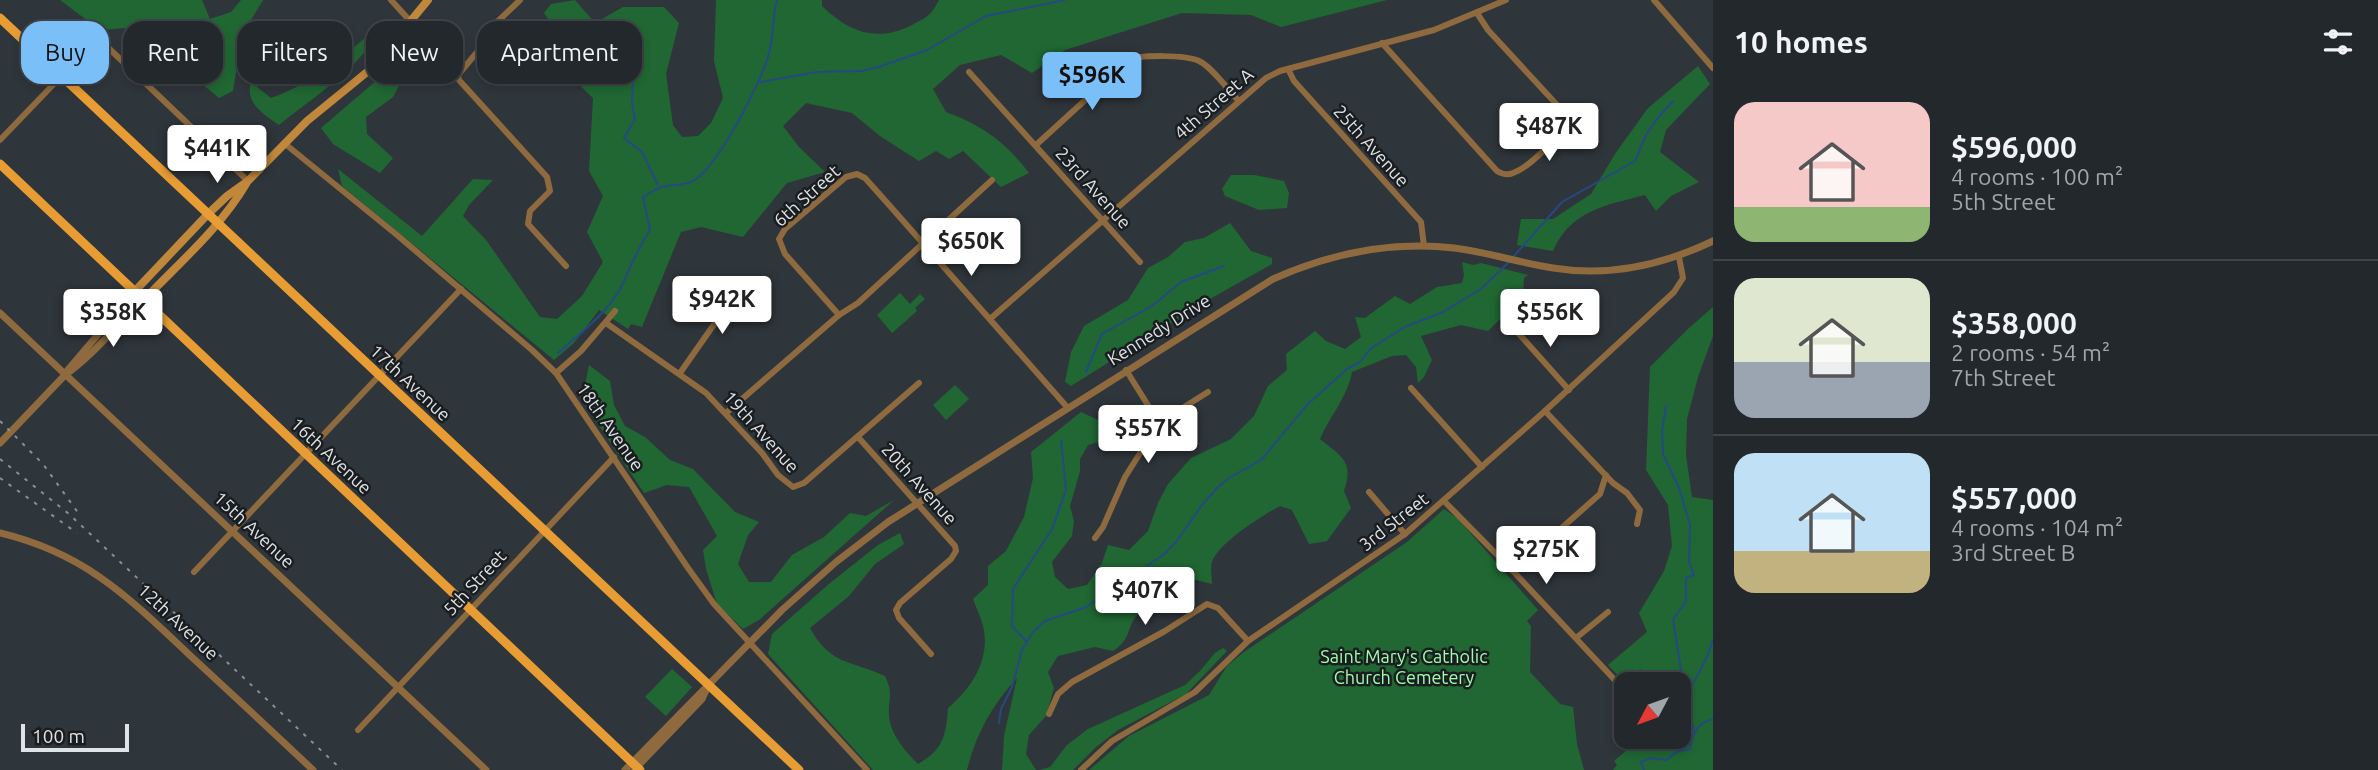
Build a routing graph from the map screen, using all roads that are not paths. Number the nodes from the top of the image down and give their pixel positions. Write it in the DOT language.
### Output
graph roads {
  1 [pos="391,0"];
  2 [pos="428,0"];
  3 [pos="520,0"];
  4 [pos="1506,0"];
  5 [pos="1654,0"];
  6 [pos="1477,13"];
  7 [pos="0,19"];
  8 [pos="410,21"];
  9 [pos="412,21"];
  10 [pos="21,39"];
  11 [pos="1382,43"];
  12 [pos="109,49"];
  13 [pos="1713,68"];
  14 [pos="1288,69"];
  15 [pos="969,72"];
  16 [pos="366,73"];
  17 [pos="53,84"];
  18 [pos="70,84"];
  19 [pos="1239,101"];
  20 [pos="0,140"];
  21 [pos="284,144"];
  22 [pos="1036,145"];
  23 [pos="0,164"];
  24 [pos="992,180"];
  25 [pos="248,181"];
  26 [pos="208,214"];
  27 [pos="1102,220"];
  28 [pos="218,223"];
  29 [pos="1713,241"];
  30 [pos="923,244"];
  31 [pos="1424,246"];
  32 [pos="1679,257"];
  33 [pos="1140,262"];
  34 [pos="565,266"];
  35 [pos="731,286"];
  36 [pos="461,289"];
  37 [pos="135,291"];
  38 [pos="144,300"];
  39 [pos="615,311"];
  40 [pos="0,313"];
  41 [pos="839,315"];
  42 [pos="990,319"];
  43 [pos="606,323"];
  44 [pos="1511,325"];
  45 [pos="1126,370"];
  46 [pos="555,373"];
  47 [pos="680,373"];
  48 [pos="65,375"];
  49 [pos="379,375"];
  50 [pos="919,383"];
  51 [pos="1411,388"];
  52 [pos="1569,390"];
  53 [pos="1208,392"];
  54 [pos="1067,407"];
  55 [pos="1545,411"];
  56 [pos="726,413"];
  57 [pos="1159,423"];
  58 [pos="858,437"];
  59 [pos="0,443"];
  60 [pos="305,454"];
  61 [pos="614,457"];
  62 [pos="1482,467"];
  63 [pos="1606,475"];
  64 [pos="1369,492"];
  65 [pos="1444,501"];
  66 [pos="917,502"];
  67 [pos="1637,524"];
  68 [pos="544,530"];
  69 [pos="233,531"];
  70 [pos="0,533"];
  71 [pos="1405,534"];
  72 [pos="1095,537"];
  73 [pos="1513,571"];
  74 [pos="194,572"];
  75 [pos="470,609"];
  76 [pos="1608,612"];
  77 [pos="1576,638"];
  78 [pos="1248,640"];
  79 [pos="750,642"];
  80 [pos="931,654"];
  81 [pos="1614,679"];
  82 [pos="398,686"];
  83 [pos="708,686"];
  84 [pos="1049,714"];
  85 [pos="358,730"];
  86 [pos="636,767"];
  87 [pos="313,770"];
  88 [pos="486,770"];
  89 [pos="625,770"];
  90 [pos="799,770"];
  91 [pos="867,770"];
  92 [pos="1081,770"];
  1 -- 8 [label="street"];
  2 -- 9 [label="main road"];
  3 -- 34 [label="street"];
  4 -- 6 [label="street, 4th Street A"];
  5 -- 13 [label="street"];
  6 -- 11 [label="street, 4th Street A"];
  6 -- 11 [label="street"];
  7 -- 10 [label="main road, 17th Avenue"];
  11 -- 14 [label="street, 4th Street A"];
  12 -- 25 [label="street"];
  14 -- 19 [label="street, 4th Street A"];
  14 -- 31 [label="street, 25th Avenue"];
  15 -- 22 [label="street, 23rd Avenue"];
  16 -- 21 [label="main road"];
  17 -- 20 [label="street"];
  18 -- 26 [label="main road, 17th Avenue"];
  19 -- 22 [label="street"];
  19 -- 27 [label="street, 4th Street A"];
  21 -- 25 [label="main road"];
  21 -- 36 [label="street, 18th Avenue"];
  22 -- 27 [label="street, 23rd Avenue"];
  23 -- 37 [label="main road, 16th Avenue"];
  24 -- 30 [label="street"];
  25 -- 26 [label="main road"];
  25 -- 28 [label="main road"];
  26 -- 28 [label="main road, 17th Avenue"];
  26 -- 37 [label="main road"];
  27 -- 33 [label="street, 23rd Avenue"];
  27 -- 42 [label="street, 4th Street A"];
  28 -- 38 [label="main road"];
  28 -- 49 [label="main road, 17th Avenue"];
  29 -- 32 [label="street, Kennedy Drive"];
  30 -- 41 [label="street"];
  30 -- 41 [label="street, 6th Street"];
  30 -- 42 [label="street"];
  31 -- 32 [label="street, Kennedy Drive"];
  31 -- 45 [label="street, Kennedy Drive"];
  32 -- 52 [label="street, 3rd Street"];
  35 -- 47 [label="street"];
  36 -- 46 [label="street, 18th Avenue"];
  36 -- 49 [label="street"];
  37 -- 38 [label="main road, 16th Avenue"];
  37 -- 48 [label="street"];
  38 -- 48 [label="street"];
  38 -- 60 [label="main road, 16th Avenue"];
  39 -- 43 [label="street"];
  40 -- 48 [label="street, 15th Avenue"];
  41 -- 56 [label="street"];
  42 -- 54 [label="street"];
  43 -- 46 [label="street"];
  43 -- 47 [label="street, 19th Avenue"];
  44 -- 52 [label="street"];
  45 -- 54 [label="street, Kennedy Drive"];
  45 -- 57 [label="street"];
  46 -- 61 [label="street, 18th Avenue"];
  47 -- 56 [label="street, 19th Avenue"];
  48 -- 59 [label="street"];
  48 -- 69 [label="street, 15th Avenue"];
  49 -- 60 [label="street"];
  49 -- 68 [label="main road, 17th Avenue"];
  50 -- 58 [label="street"];
  51 -- 62 [label="street"];
  52 -- 55 [label="street, 3rd Street"];
  53 -- 57 [label="street"];
  54 -- 66 [label="street, Kennedy Drive"];
  55 -- 62 [label="street, 3rd Street"];
  55 -- 63 [label="street"];
  56 -- 58 [label="street, 19th Avenue"];
  57 -- 72 [label="street"];
  58 -- 66 [label="street, 20th Avenue"];
  60 -- 69 [label="street"];
  60 -- 75 [label="main road, 16th Avenue"];
  61 -- 68 [label="street, 5th Street"];
  61 -- 79 [label="street, 18th Avenue"];
  62 -- 65 [label="street, 3rd Street"];
  63 -- 67 [label="street"];
  63 -- 73 [label="street"];
  64 -- 71 [label="street"];
  65 -- 71 [label="street, 3rd Street"];
  65 -- 73 [label="street"];
  66 -- 79 [label="street, Kennedy Drive"];
  66 -- 80 [label="street, 20th Avenue"];
  68 -- 75 [label="street, 5th Street"];
  68 -- 83 [label="main road, 17th Avenue"];
  69 -- 74 [label="street"];
  69 -- 82 [label="street, 15th Avenue"];
  70 -- 87 [label="street, 12th Avenue"];
  71 -- 78 [label="street, 3rd Street"];
  73 -- 77 [label="street"];
  75 -- 82 [label="street, 5th Street"];
  75 -- 86 [label="main road, 16th Avenue"];
  76 -- 77 [label="street"];
  77 -- 81 [label="street"];
  78 -- 84 [label="street"];
  78 -- 92 [label="street, 3rd Street"];
  79 -- 83 [label="street, Kennedy Drive"];
  79 -- 91 [label="street, 18th Avenue"];
  82 -- 85 [label="street, 5th Street"];
  82 -- 88 [label="street, 15th Avenue"];
  83 -- 86 [label="street, Kennedy Drive"];
  83 -- 90 [label="main road, 17th Avenue"];
  86 -- 89 [label="street, Kennedy Drive"];
}
